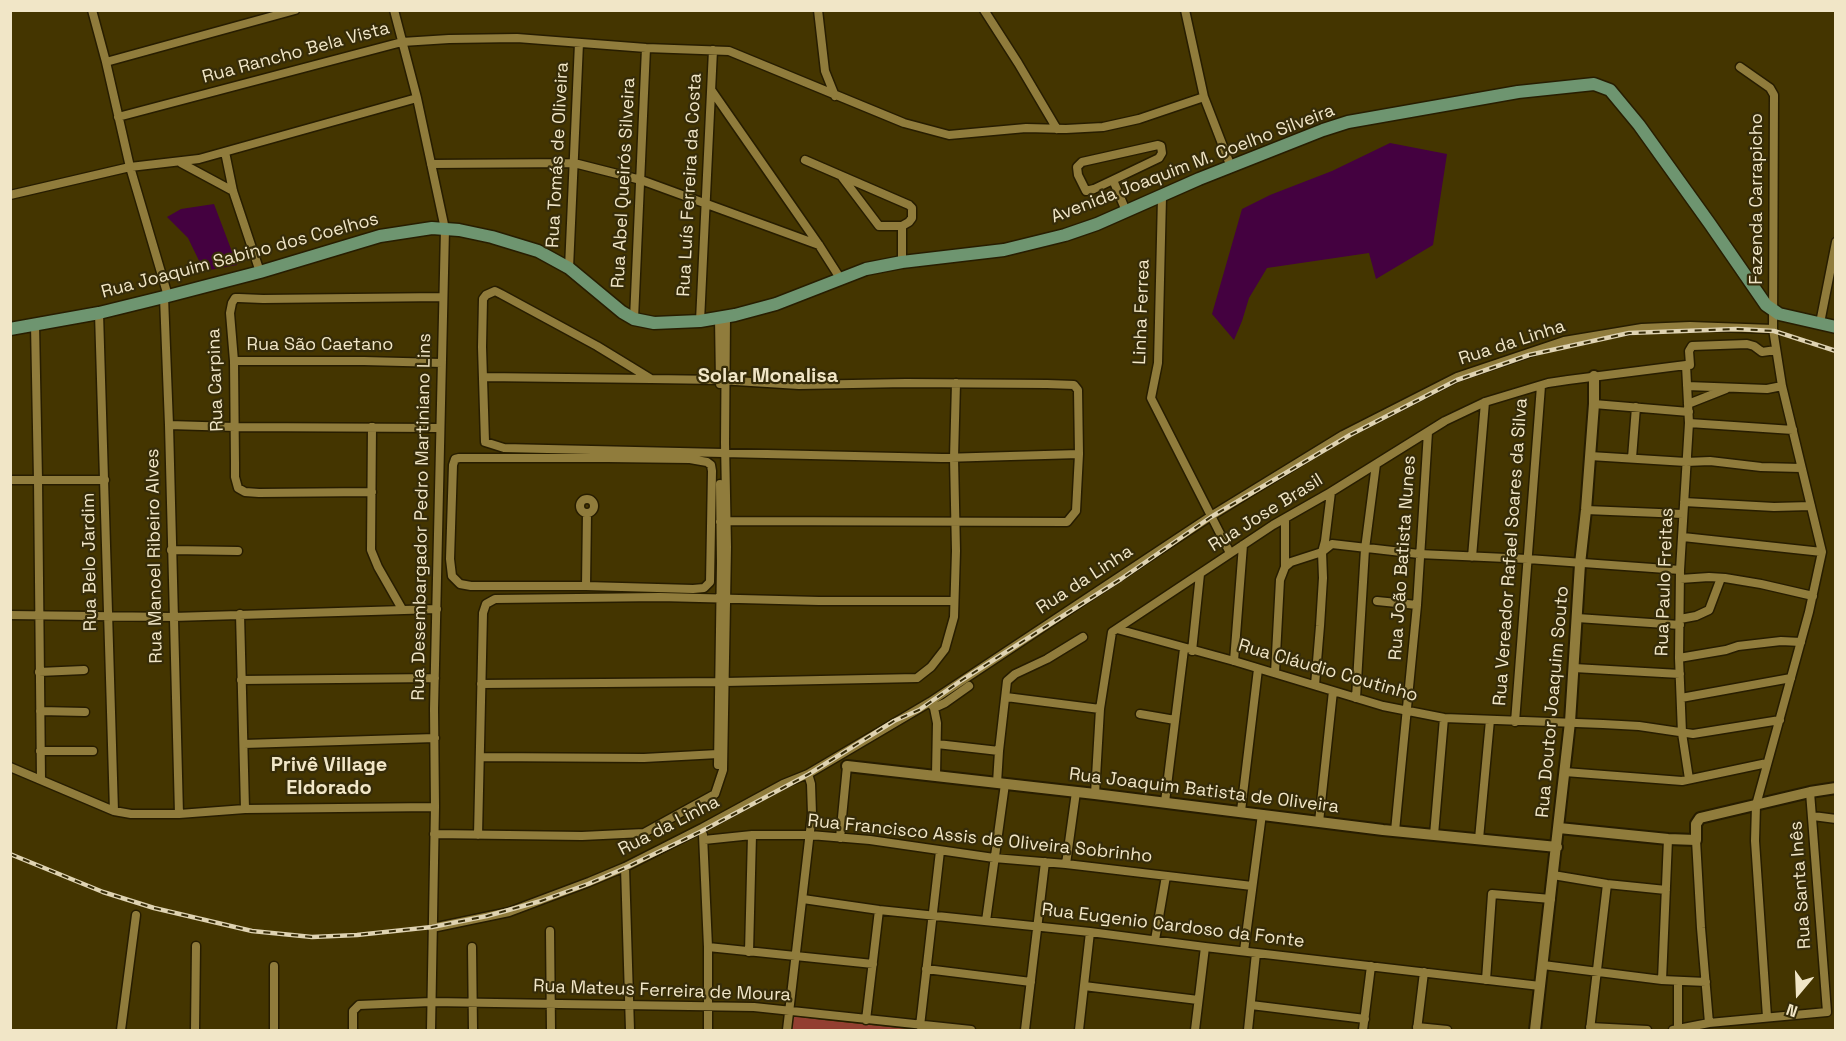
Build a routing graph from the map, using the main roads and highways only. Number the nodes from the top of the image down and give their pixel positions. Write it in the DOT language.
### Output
graph roads {
  1 [pos="445,229"];
  2 [pos="1836,327"];
  3 [pos="10,329"];
  1 -- 2 [label="main road, Avenida Joaquim M. Coelho Silveira"];
  1 -- 3 [label="main road, Rua Joaquim Sabino dos Coelhos"];
}
